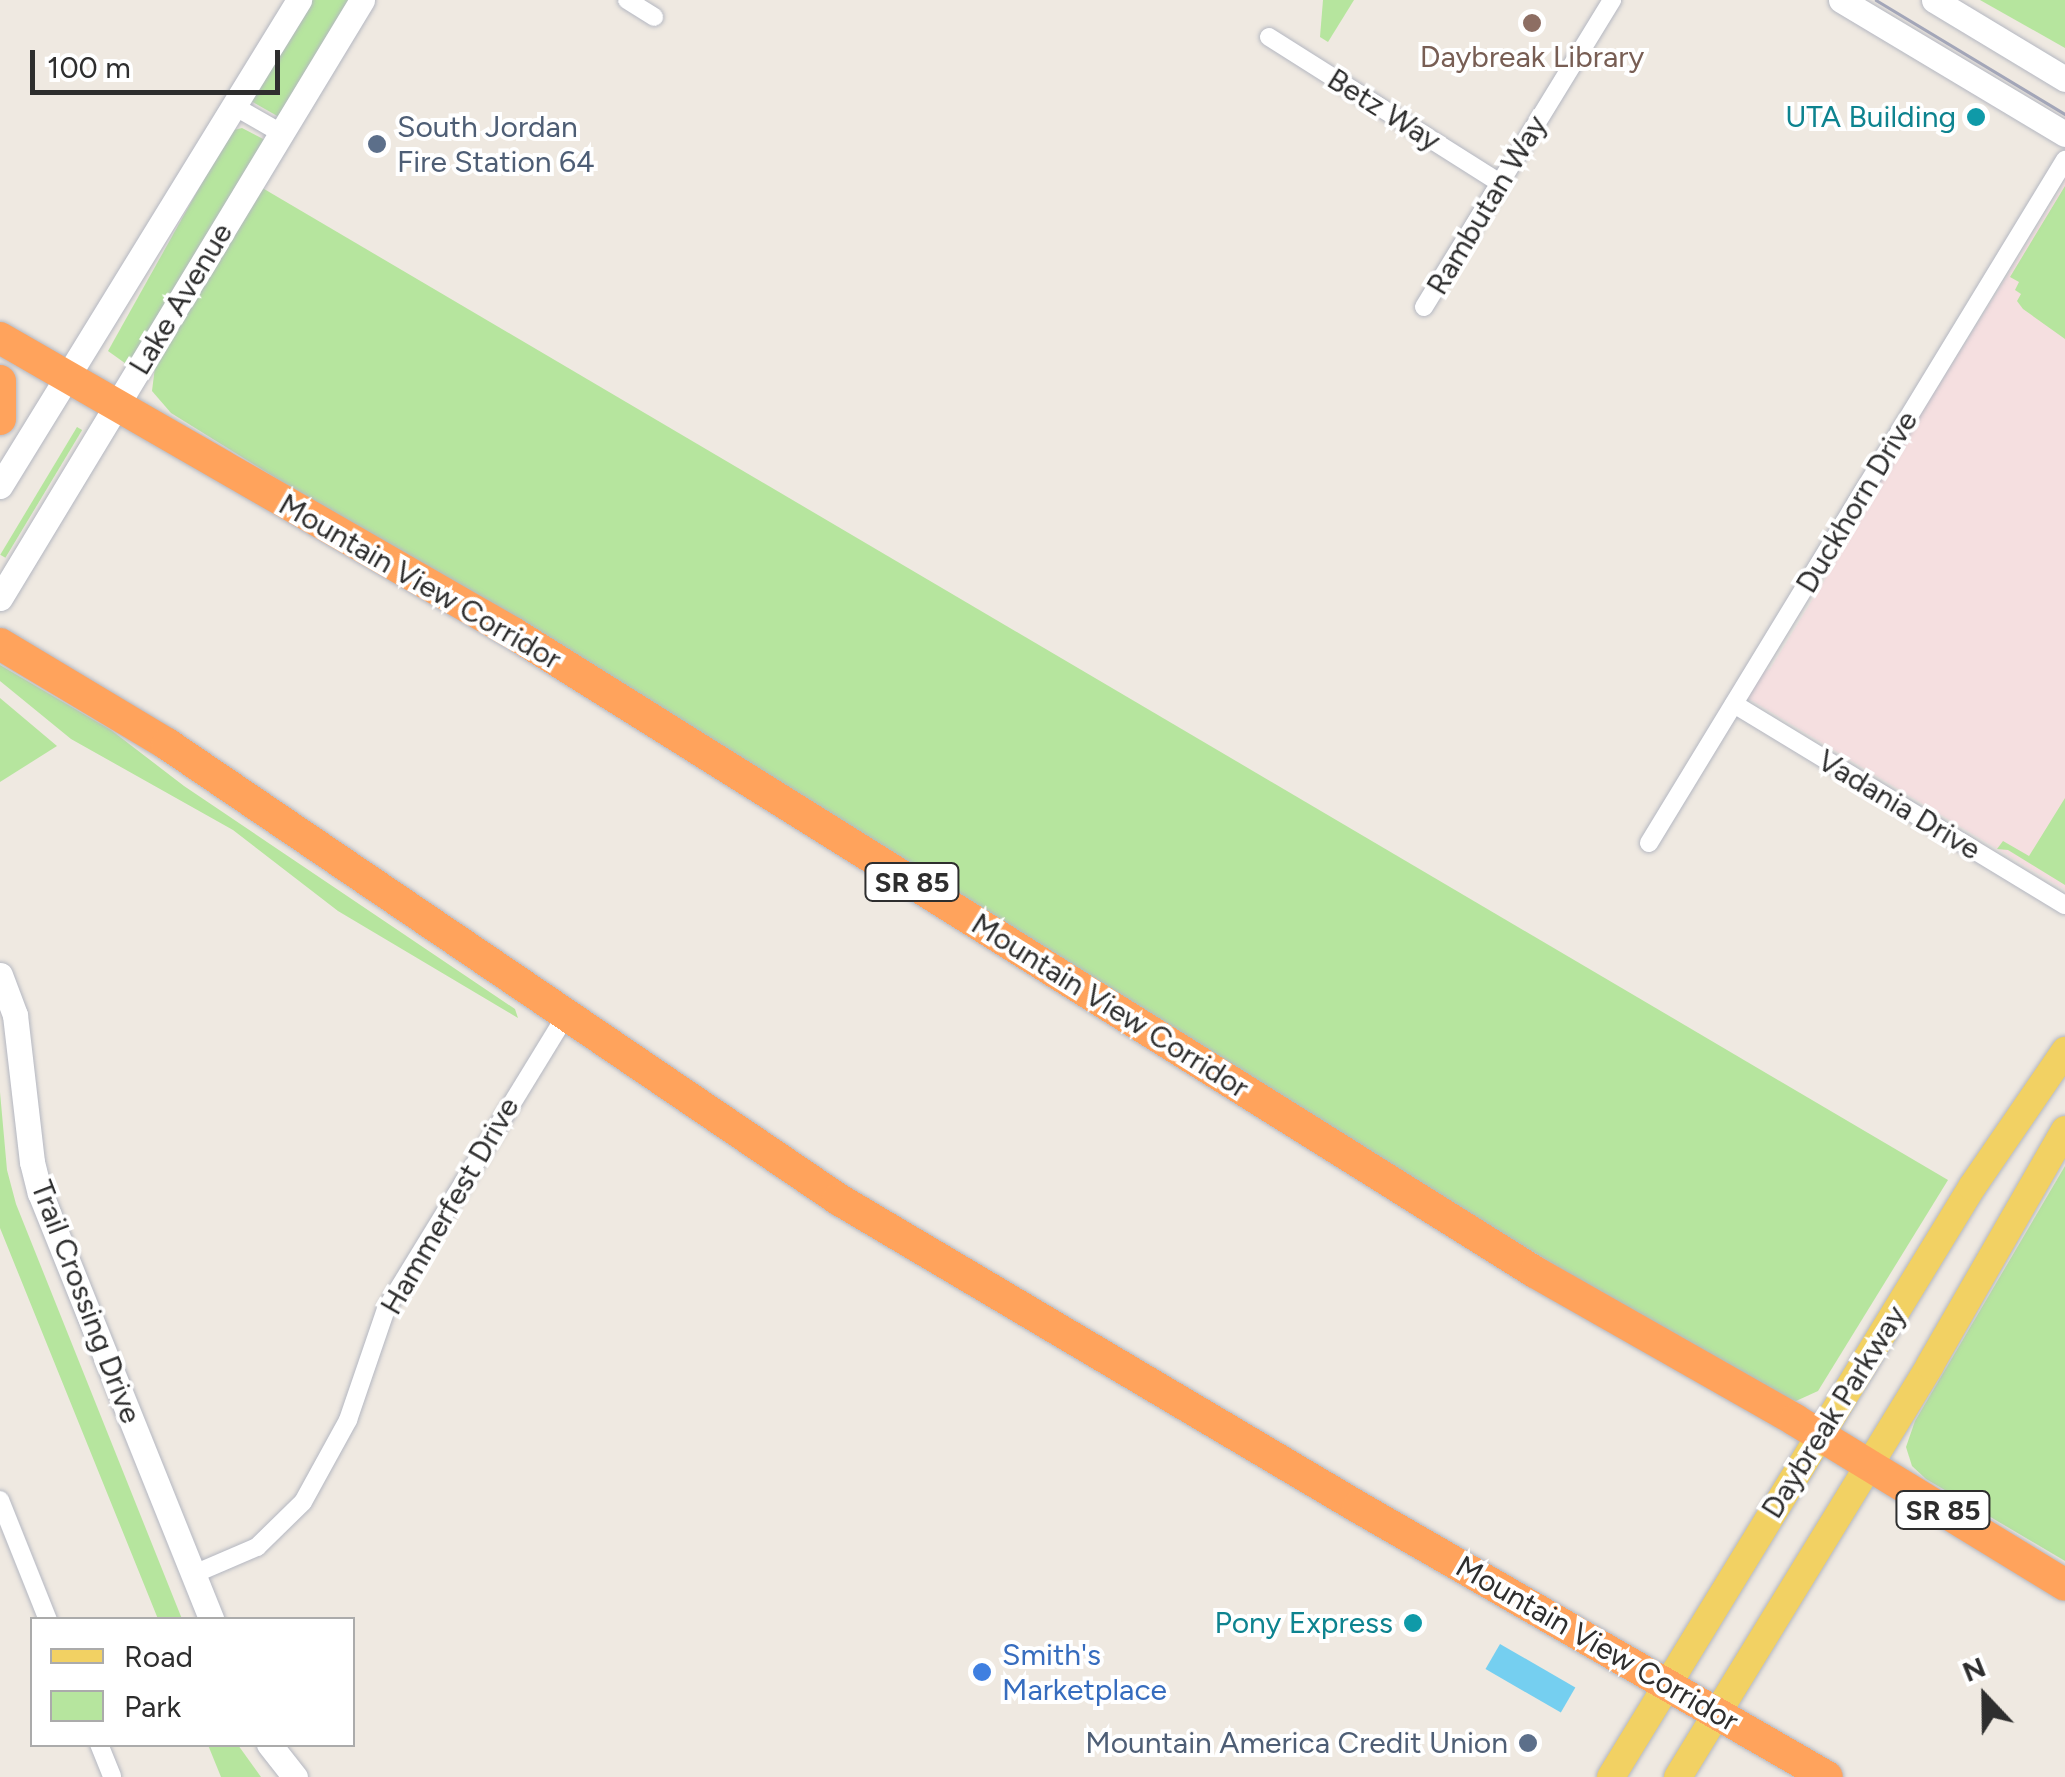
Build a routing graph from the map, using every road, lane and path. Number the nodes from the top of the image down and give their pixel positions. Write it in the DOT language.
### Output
graph roads {
  1 [pos="299,0"];
  2 [pos="362,0"];
  3 [pos="628,0"];
  4 [pos="1612,0"];
  5 [pos="1841,0"];
  6 [pos="1934,0"];
  7 [pos="654,16"];
  8 [pos="1269,37"];
  9 [pos="2065,79"];
  10 [pos="234,106"];
  11 [pos="281,133"];
  12 [pos="2065,134"];
  13 [pos="2065,160"];
  14 [pos="1500,183"];
  15 [pos="1424,307"];
  16 [pos="0,338"];
  17 [pos="66,378"];
  18 [pos="0,381"];
  19 [pos="116,408"];
  20 [pos="0,419"];
  21 [pos="0,486"];
  22 [pos="0,598"];
  23 [pos="0,644"];
  24 [pos="1734,704"];
  25 [pos="1649,843"];
  26 [pos="2065,904"];
  27 [pos="0,975"];
  28 [pos="567,1014"];
  29 [pos="2065,1051"];
  30 [pos="2065,1130"];
  31 [pos="1820,1436"];
  32 [pos="1869,1465"];
  33 [pos="0,1500"];
  34 [pos="194,1574"];
  35 [pos="2065,1585"];
  36 [pos="47,1617"];
  37 [pos="211,1617"];
  38 [pos="1666,1683"];
  39 [pos="1718,1712"];
  40 [pos="99,1747"];
  41 [pos="271,1747"];
  42 [pos="112,1777"];
  43 [pos="296,1777"];
  44 [pos="1611,1777"];
  45 [pos="1678,1777"];
  46 [pos="1826,1777"];
  1 -- 10 [label="street, Lake Avenue"];
  2 -- 11 [label="street, Lake Avenue"];
  3 -- 7 [label="street"];
  4 -- 14 [label="street, Rambutan Way"];
  5 -- 12 [label="street"];
  6 -- 9 [label="street"];
  8 -- 14 [label="street, Betz Way"];
  10 -- 11 [label="street"];
  10 -- 17 [label="street, Lake Avenue"];
  11 -- 19 [label="street, Lake Avenue"];
  13 -- 24 [label="street, Duckhorn Drive"];
  14 -- 15 [label="street, Rambutan Way"];
  16 -- 17 [label="highway, Mountain View Corridor / SR 85"];
  17 -- 19 [label="highway, Mountain View Corridor / SR 85"];
  17 -- 21 [label="street, Lake Avenue"];
  18 -- 20 [label="highway"];
  19 -- 22 [label="street, Lake Avenue"];
  19 -- 31 [label="highway, Mountain View Corridor / SR 85"];
  23 -- 28 [label="highway, Mountain View Corridor"];
  24 -- 25 [label="street, Duckhorn Drive"];
  24 -- 26 [label="street, Vadania Drive"];
  27 -- 34 [label="street, Trail Crossing Drive"];
  28 -- 34 [label="street, Hammerfest Drive"];
  28 -- 38 [label="highway, Mountain View Corridor"];
  29 -- 31 [label="main road, Daybreak Parkway"];
  30 -- 32 [label="main road, Daybreak Parkway"];
  31 -- 32 [label="highway, Mountain View Corridor / SR 85"];
  31 -- 38 [label="main road, Daybreak Parkway"];
  32 -- 35 [label="highway, Mountain View Corridor / SR 85"];
  32 -- 39 [label="main road, Daybreak Parkway"];
  33 -- 36 [label="street"];
  34 -- 37 [label="street, Trail Crossing Drive"];
  38 -- 39 [label="highway, Mountain View Corridor"];
  38 -- 44 [label="main road, Daybreak Parkway"];
  39 -- 45 [label="main road, Daybreak Parkway"];
  39 -- 46 [label="highway, Mountain View Corridor"];
  40 -- 42 [label="street"];
  41 -- 43 [label="street"];
}
